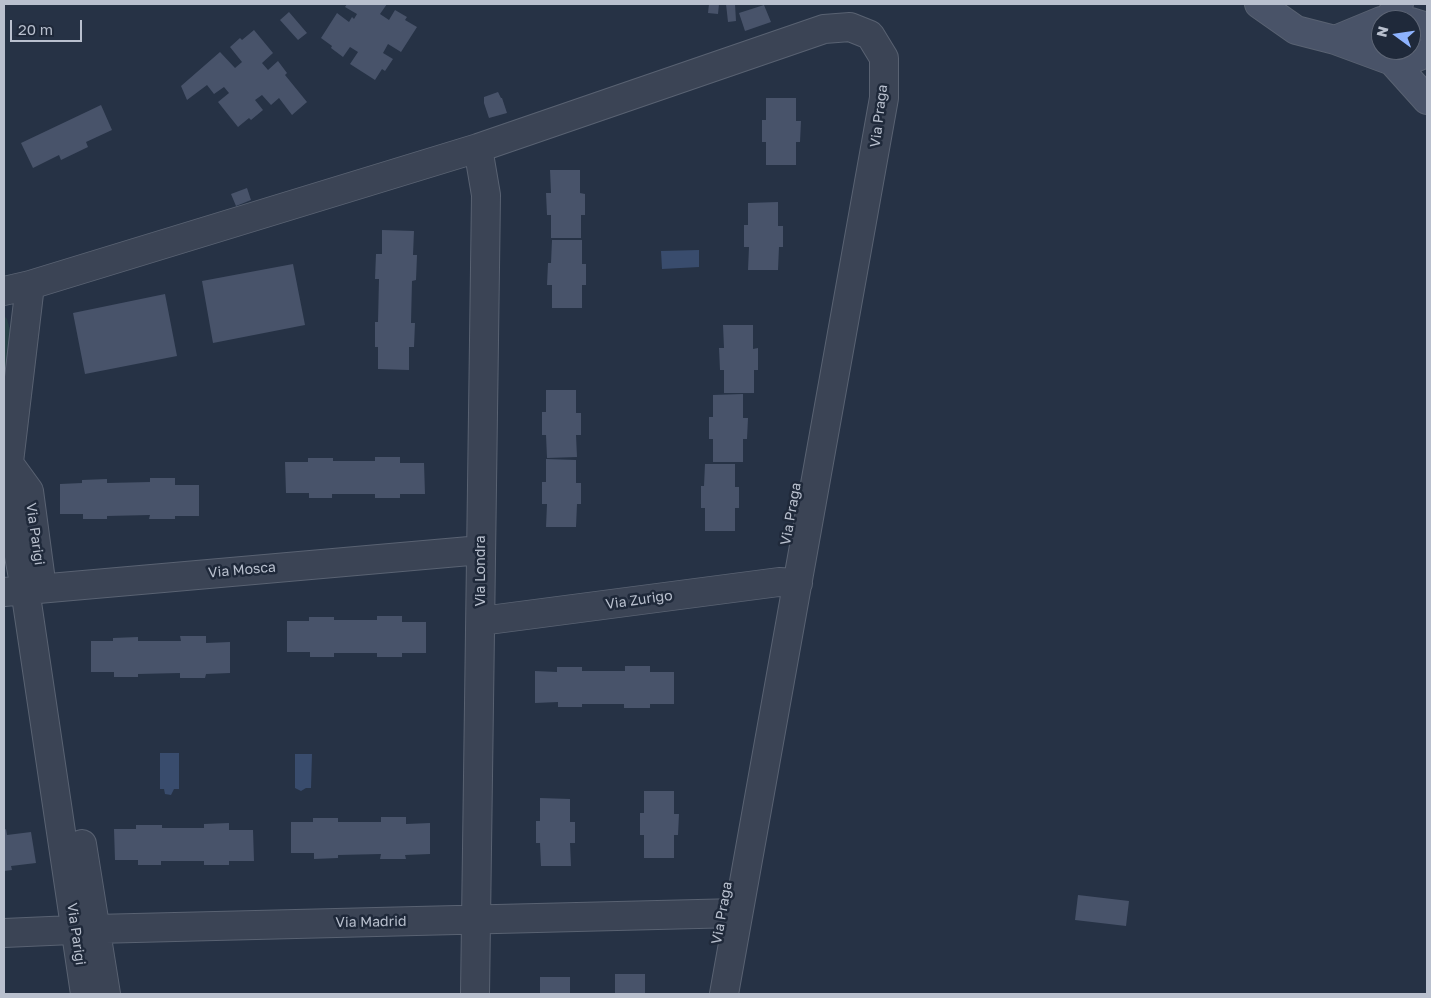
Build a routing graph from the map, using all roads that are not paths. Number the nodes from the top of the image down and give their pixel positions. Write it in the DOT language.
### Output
graph roads {
  1 [pos="1259,4"];
  2 [pos="1371,26"];
  3 [pos="1334,40"];
  4 [pos="1427,53"];
  5 [pos="1392,61"];
  6 [pos="1427,100"];
  7 [pos="478,148"];
  8 [pos="17,288"];
  9 [pos="6,460"];
  10 [pos="481,550"];
  11 [pos="788,582"];
  12 [pos="24,590"];
  13 [pos="481,622"];
  14 [pos="730,913"];
  15 [pos="475,919"];
  16 [pos="86,930"];
  17 [pos="4,933"];
  18 [pos="85,994"];
  19 [pos="106,994"];
  20 [pos="475,994"];
  21 [pos="708,994"];
  22 [pos="724,994"];
  1 -- 3 [label="main road"];
  2 -- 3 [label="main road"];
  3 -- 5 [label="main road"];
  4 -- 5 [label="main road"];
  5 -- 6 [label="main road"];
  7 -- 8 [label="street"];
  7 -- 10 [label="street, Via Londra"];
  7 -- 11 [label="street, Via Praga"];
  8 -- 9 [label="street, Via Parigi"];
  9 -- 12 [label="street, Via Parigi"];
  10 -- 12 [label="street, Via Mosca"];
  10 -- 13 [label="street, Via Londra"];
  11 -- 13 [label="street, Via Zurigo"];
  11 -- 14 [label="street, Via Praga"];
  12 -- 16 [label="street, Via Parigi"];
  13 -- 15 [label="street, Via Londra"];
  14 -- 15 [label="street, Via Madrid"];
  14 -- 21 [label="street, Via Praga"];
  14 -- 22 [label="street, Via Praga"];
  15 -- 16 [label="street, Via Madrid"];
  15 -- 20 [label="street, Via Londra"];
  16 -- 17 [label="street, Via Madrid"];
  16 -- 18 [label="street, Via Parigi"];
  16 -- 19 [label="street, Via Parigi"];
}
